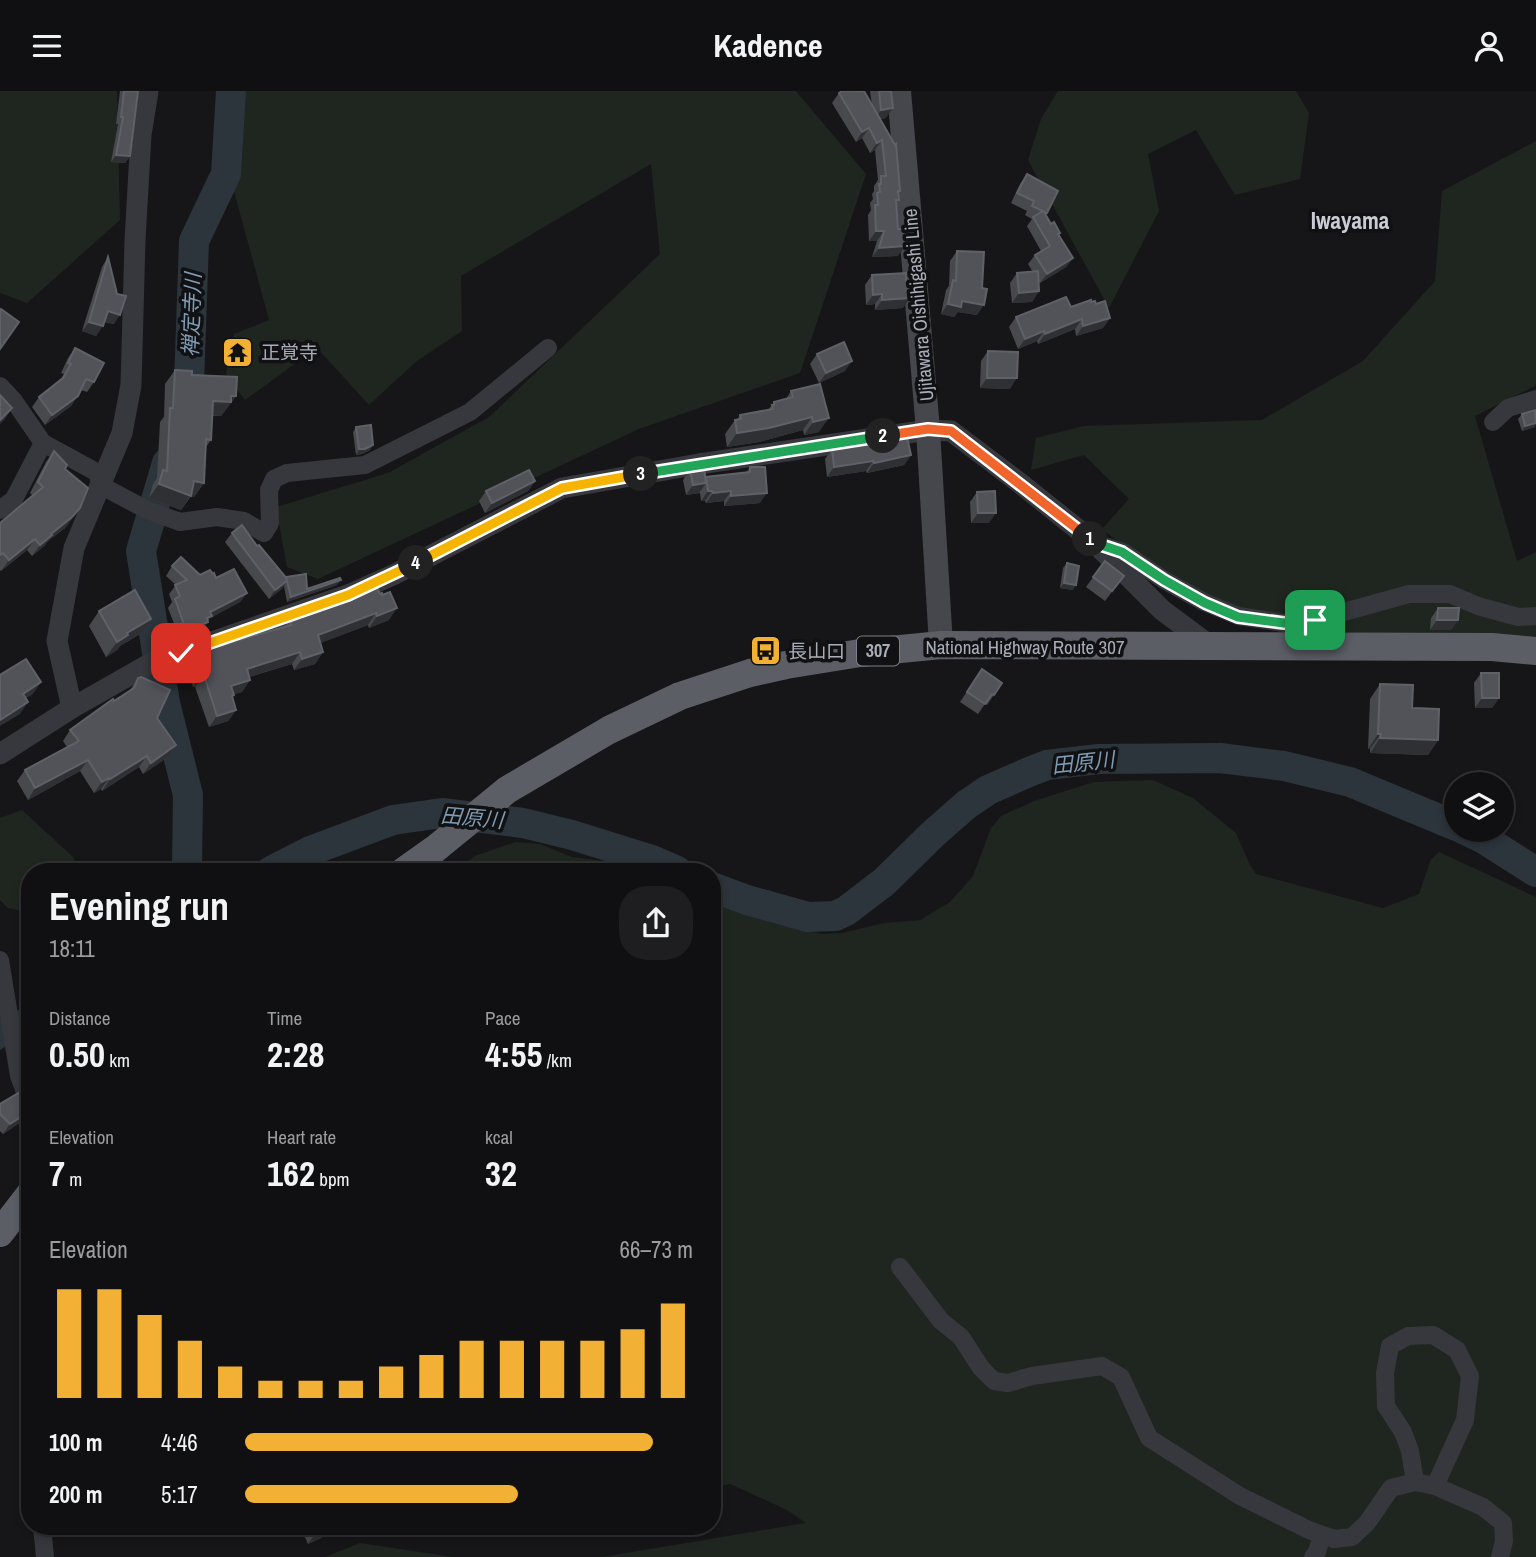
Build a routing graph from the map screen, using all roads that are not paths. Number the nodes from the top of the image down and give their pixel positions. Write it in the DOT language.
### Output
graph roads {
  1 [pos="148,91"];
  2 [pos="899,91"];
  3 [pos="548,348"];
  4 [pos="0,386"];
  5 [pos="1536,400"];
  6 [pos="1493,422"];
  7 [pos="928,429"];
  8 [pos="43,443"];
  9 [pos="100,485"];
  10 [pos="0,510"];
  11 [pos="1095,543"];
  12 [pos="1536,616"];
  13 [pos="941,645"];
  14 [pos="1209,645"];
  15 [pos="1536,651"];
  16 [pos="72,708"];
  17 [pos="0,754"];
  18 [pos="415,863"];
  19 [pos="1,968"];
  20 [pos="21,1081"];
  21 [pos="21,1206"];
  22 [pos="0,1233"];
  23 [pos="900,1268"];
  24 [pos="1415,1482"];
  25 [pos="1435,1486"];
  26 [pos="43,1535"];
  27 [pos="1322,1535"];
  28 [pos="45,1557"];
  29 [pos="1313,1557"];
  30 [pos="1500,1557"];
  1 -- 9 [label="street"];
  2 -- 7 [label="main road, Ujitawara Oishihigashi Line"];
  3 -- 9 [label="street"];
  4 -- 8 [label="street"];
  5 -- 6 [label="street"];
  7 -- 11 [label="street"];
  7 -- 13 [label="main road, Ujitawara Oishihigashi Line"];
  7 -- 16 [label="street"];
  8 -- 9 [label="street"];
  8 -- 10 [label="street"];
  9 -- 16 [label="street"];
  11 -- 12 [label="street"];
  11 -- 14 [label="street"];
  13 -- 14 [label="highway, National Highway Route 307 / 307"];
  13 -- 18 [label="highway, National Highway Route 307 / 307"];
  14 -- 15 [label="highway, National Highway Route 307 / 307"];
  16 -- 17 [label="street"];
  19 -- 20 [label="street"];
  21 -- 22 [label="highway"];
  23 -- 27 [label="street"];
  24 -- 25 [label="street"];
  24 -- 25 [label="street"];
  24 -- 27 [label="street"];
  25 -- 30 [label="street"];
  26 -- 28 [label="street"];
  27 -- 29 [label="street"];
}
